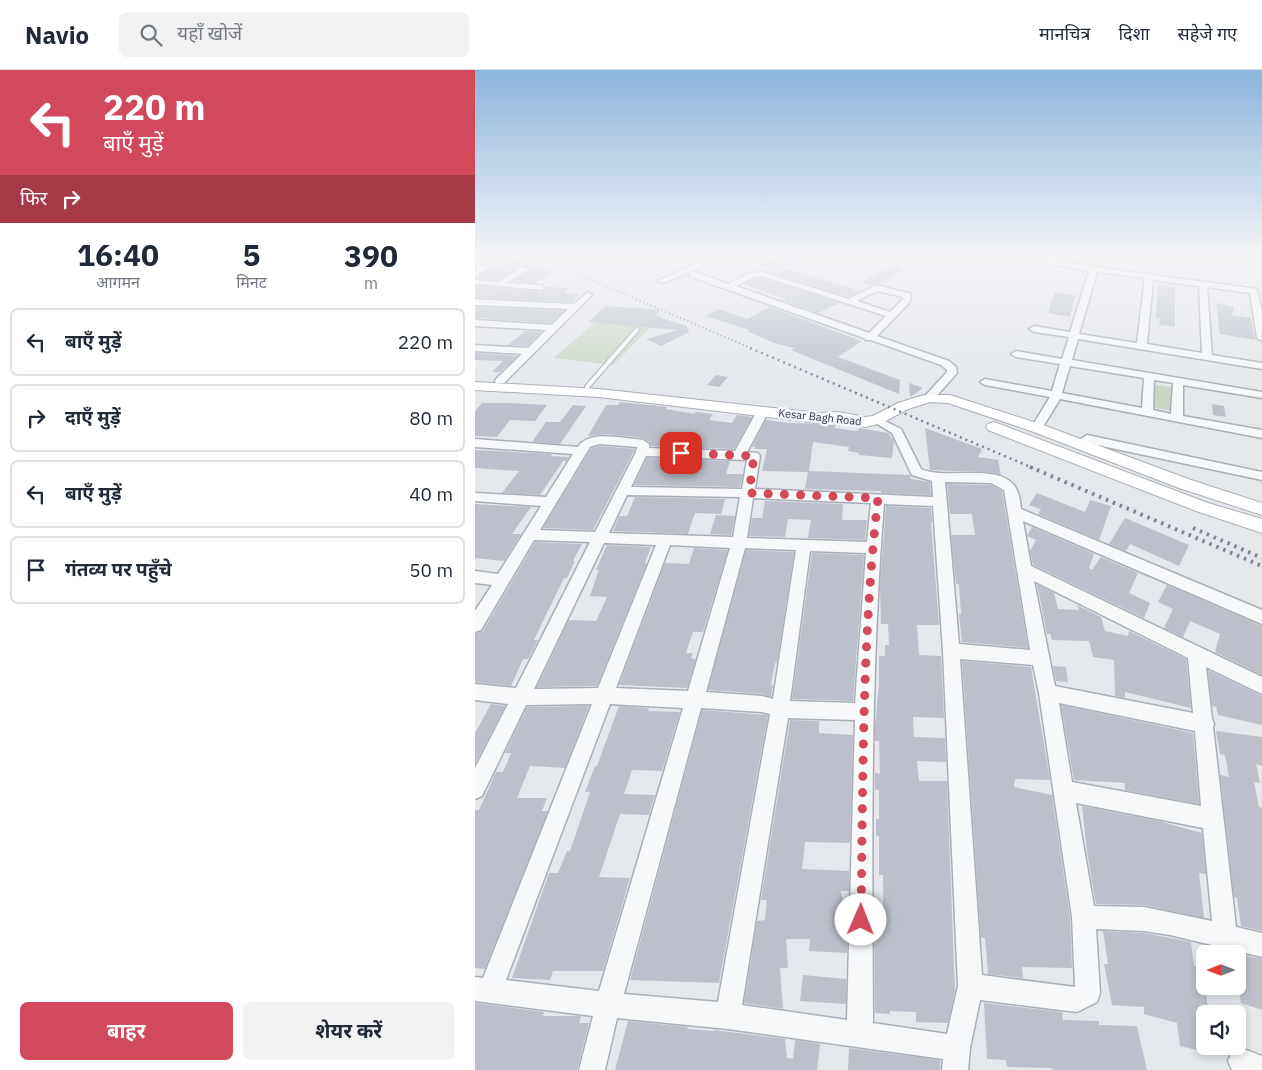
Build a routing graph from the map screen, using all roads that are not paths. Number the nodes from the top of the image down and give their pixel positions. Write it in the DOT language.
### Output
graph roads {
  1 [pos="475,302"];
  2 [pos="582,302"];
  3 [pos="769,302"];
  4 [pos="849,302"];
  5 [pos="905,302"];
  6 [pos="1081,302"];
  7 [pos="1146,302"];
  8 [pos="1204,302"];
  9 [pos="577,307"];
  10 [pos="1260,312"];
  11 [pos="892,315"];
  12 [pos="475,323"];
  13 [pos="555,328"];
  14 [pos="638,329"];
  15 [pos="1034,329"];
  16 [pos="1074,336"];
  17 [pos="1262,337"];
  18 [pos="869,338"];
  19 [pos="1142,345"];
  20 [pos="475,348"];
  21 [pos="531,351"];
  22 [pos="1016,354"];
  23 [pos="1207,356"];
  24 [pos="1067,364"];
  25 [pos="1262,366"];
  26 [pos="1149,377"];
  27 [pos="475,380"];
  28 [pos="500,381"];
  29 [pos="985,382"];
  30 [pos="1178,382"];
  31 [pos="475,386"];
  32 [pos="587,387"];
  33 [pos="1262,395"];
  34 [pos="1056,396"];
  35 [pos="929,398"];
  36 [pos="763,411"];
  37 [pos="1147,412"];
  38 [pos="839,417"];
  39 [pos="1177,418"];
  40 [pos="877,420"];
  41 [pos="1037,428"];
  42 [pos="1262,434"];
  43 [pos="1087,440"];
  44 [pos="475,443"];
  45 [pos="581,451"];
  46 [pos="641,452"];
  47 [pos="739,455"];
  48 [pos="1262,476"];
  49 [pos="938,477"];
  50 [pos="621,491"];
  51 [pos="749,493"];
  52 [pos="475,497"];
  53 [pos="878,498"];
  54 [pos="550,502"];
  55 [pos="940,502"];
  56 [pos="1262,509"];
  57 [pos="1014,512"];
  58 [pos="1262,526"];
  59 [pos="530,536"];
  60 [pos="598,537"];
  61 [pos="665,539"];
  62 [pos="739,543"];
  63 [pos="805,545"];
  64 [pos="873,548"];
  65 [pos="1025,570"];
  66 [pos="475,577"];
  67 [pos="503,580"];
  68 [pos="1262,617"];
  69 [pos="475,625"];
  70 [pos="951,651"];
  71 [pos="1196,653"];
  72 [pos="1040,658"];
  73 [pos="1262,686"];
  74 [pos="475,692"];
  75 [pos="1048,693"];
  76 [pos="605,696"];
  77 [pos="520,697"];
  78 [pos="693,701"];
  79 [pos="780,709"];
  80 [pos="863,712"];
  81 [pos="1205,724"];
  82 [pos="475,789"];
  83 [pos="1063,790"];
  84 [pos="1213,819"];
  85 [pos="1084,917"];
  86 [pos="1225,937"];
  87 [pos="1262,945"];
  88 [pos="970,986"];
  89 [pos="483,990"];
  90 [pos="608,1005"];
  91 [pos="729,1016"];
  92 [pos="860,1033"];
  93 [pos="956,1059"];
  94 [pos="592,1070"];
  1 -- 9 [label="street"];
  2 -- 9 [label="street"];
  3 -- 18 [label="street"];
  4 -- 11 [label="street"];
  5 -- 11 [label="street"];
  6 -- 16 [label="street"];
  7 -- 19 [label="street"];
  8 -- 23 [label="street"];
  9 -- 13 [label="street"];
  10 -- 17 [label="street"];
  11 -- 18 [label="street"];
  12 -- 13 [label="street"];
  13 -- 21 [label="street"];
  14 -- 32 [label="lane"];
  15 -- 16 [label="street"];
  16 -- 19 [label="street"];
  16 -- 24 [label="street"];
  18 -- 35 [label="street"];
  19 -- 23 [label="street"];
  20 -- 21 [label="street"];
  21 -- 28 [label="street"];
  22 -- 24 [label="street"];
  23 -- 25 [label="street"];
  24 -- 26 [label="street"];
  24 -- 34 [label="street"];
  26 -- 30 [label="street"];
  26 -- 37 [label="street"];
  27 -- 28 [label="main road"];
  28 -- 32 [label="main road"];
  29 -- 34 [label="street"];
  30 -- 33 [label="street"];
  30 -- 39 [label="street"];
  31 -- 36 [label="main road, Kesar Bagh Road"];
  32 -- 38 [label="main road"];
  34 -- 37 [label="street"];
  34 -- 41 [label="street"];
  35 -- 40 [label="main road, Kesar Bagh Road"];
  35 -- 41 [label="main road, Kesar Bagh Road"];
  35 -- 58 [label="main road"];
  36 -- 38 [label="main road, Kesar Bagh Road"];
  36 -- 47 [label="street"];
  37 -- 39 [label="street"];
  38 -- 40 [label="main road, Kesar Bagh Road"];
  39 -- 42 [label="street"];
  40 -- 49 [label="street"];
  41 -- 56 [label="main road, Kesar Bagh Road"];
  43 -- 48 [label="street"];
  44 -- 45 [label="street"];
  45 -- 46 [label="street"];
  45 -- 54 [label="street"];
  46 -- 47 [label="street"];
  46 -- 50 [label="street"];
  47 -- 51 [label="street"];
  49 -- 55 [label="street"];
  49 -- 57 [label="street"];
  50 -- 51 [label="street"];
  50 -- 60 [label="street"];
  51 -- 53 [label="street"];
  51 -- 62 [label="street"];
  52 -- 54 [label="street"];
  53 -- 55 [label="street"];
  53 -- 64 [label="street"];
  54 -- 59 [label="street"];
  55 -- 70 [label="street"];
  57 -- 65 [label="street"];
  57 -- 68 [label="street"];
  59 -- 60 [label="street"];
  59 -- 67 [label="street"];
  60 -- 61 [label="street"];
  60 -- 77 [label="street"];
  61 -- 62 [label="street"];
  61 -- 76 [label="street"];
  62 -- 63 [label="street"];
  62 -- 78 [label="street"];
  63 -- 64 [label="street"];
  63 -- 79 [label="street"];
  64 -- 80 [label="street"];
  65 -- 71 [label="street"];
  65 -- 72 [label="street"];
  66 -- 67 [label="street"];
  67 -- 69 [label="street"];
  70 -- 72 [label="street"];
  70 -- 88 [label="street"];
  71 -- 73 [label="street"];
  71 -- 81 [label="street"];
  72 -- 75 [label="street"];
  74 -- 77 [label="street"];
  75 -- 81 [label="street"];
  75 -- 83 [label="street"];
  76 -- 77 [label="street"];
  76 -- 78 [label="street"];
  76 -- 89 [label="street"];
  77 -- 82 [label="street"];
  78 -- 79 [label="street"];
  78 -- 90 [label="street"];
  79 -- 80 [label="street"];
  79 -- 91 [label="street"];
  80 -- 92 [label="street"];
  81 -- 84 [label="street"];
  83 -- 84 [label="street"];
  83 -- 85 [label="street"];
  84 -- 86 [label="street"];
  85 -- 86 [label="street"];
  85 -- 88 [label="street"];
  86 -- 87 [label="street"];
  88 -- 93 [label="street"];
  89 -- 90 [label="street"];
  90 -- 91 [label="street"];
  90 -- 94 [label="street"];
  91 -- 92 [label="street"];
  92 -- 93 [label="street"];
}
